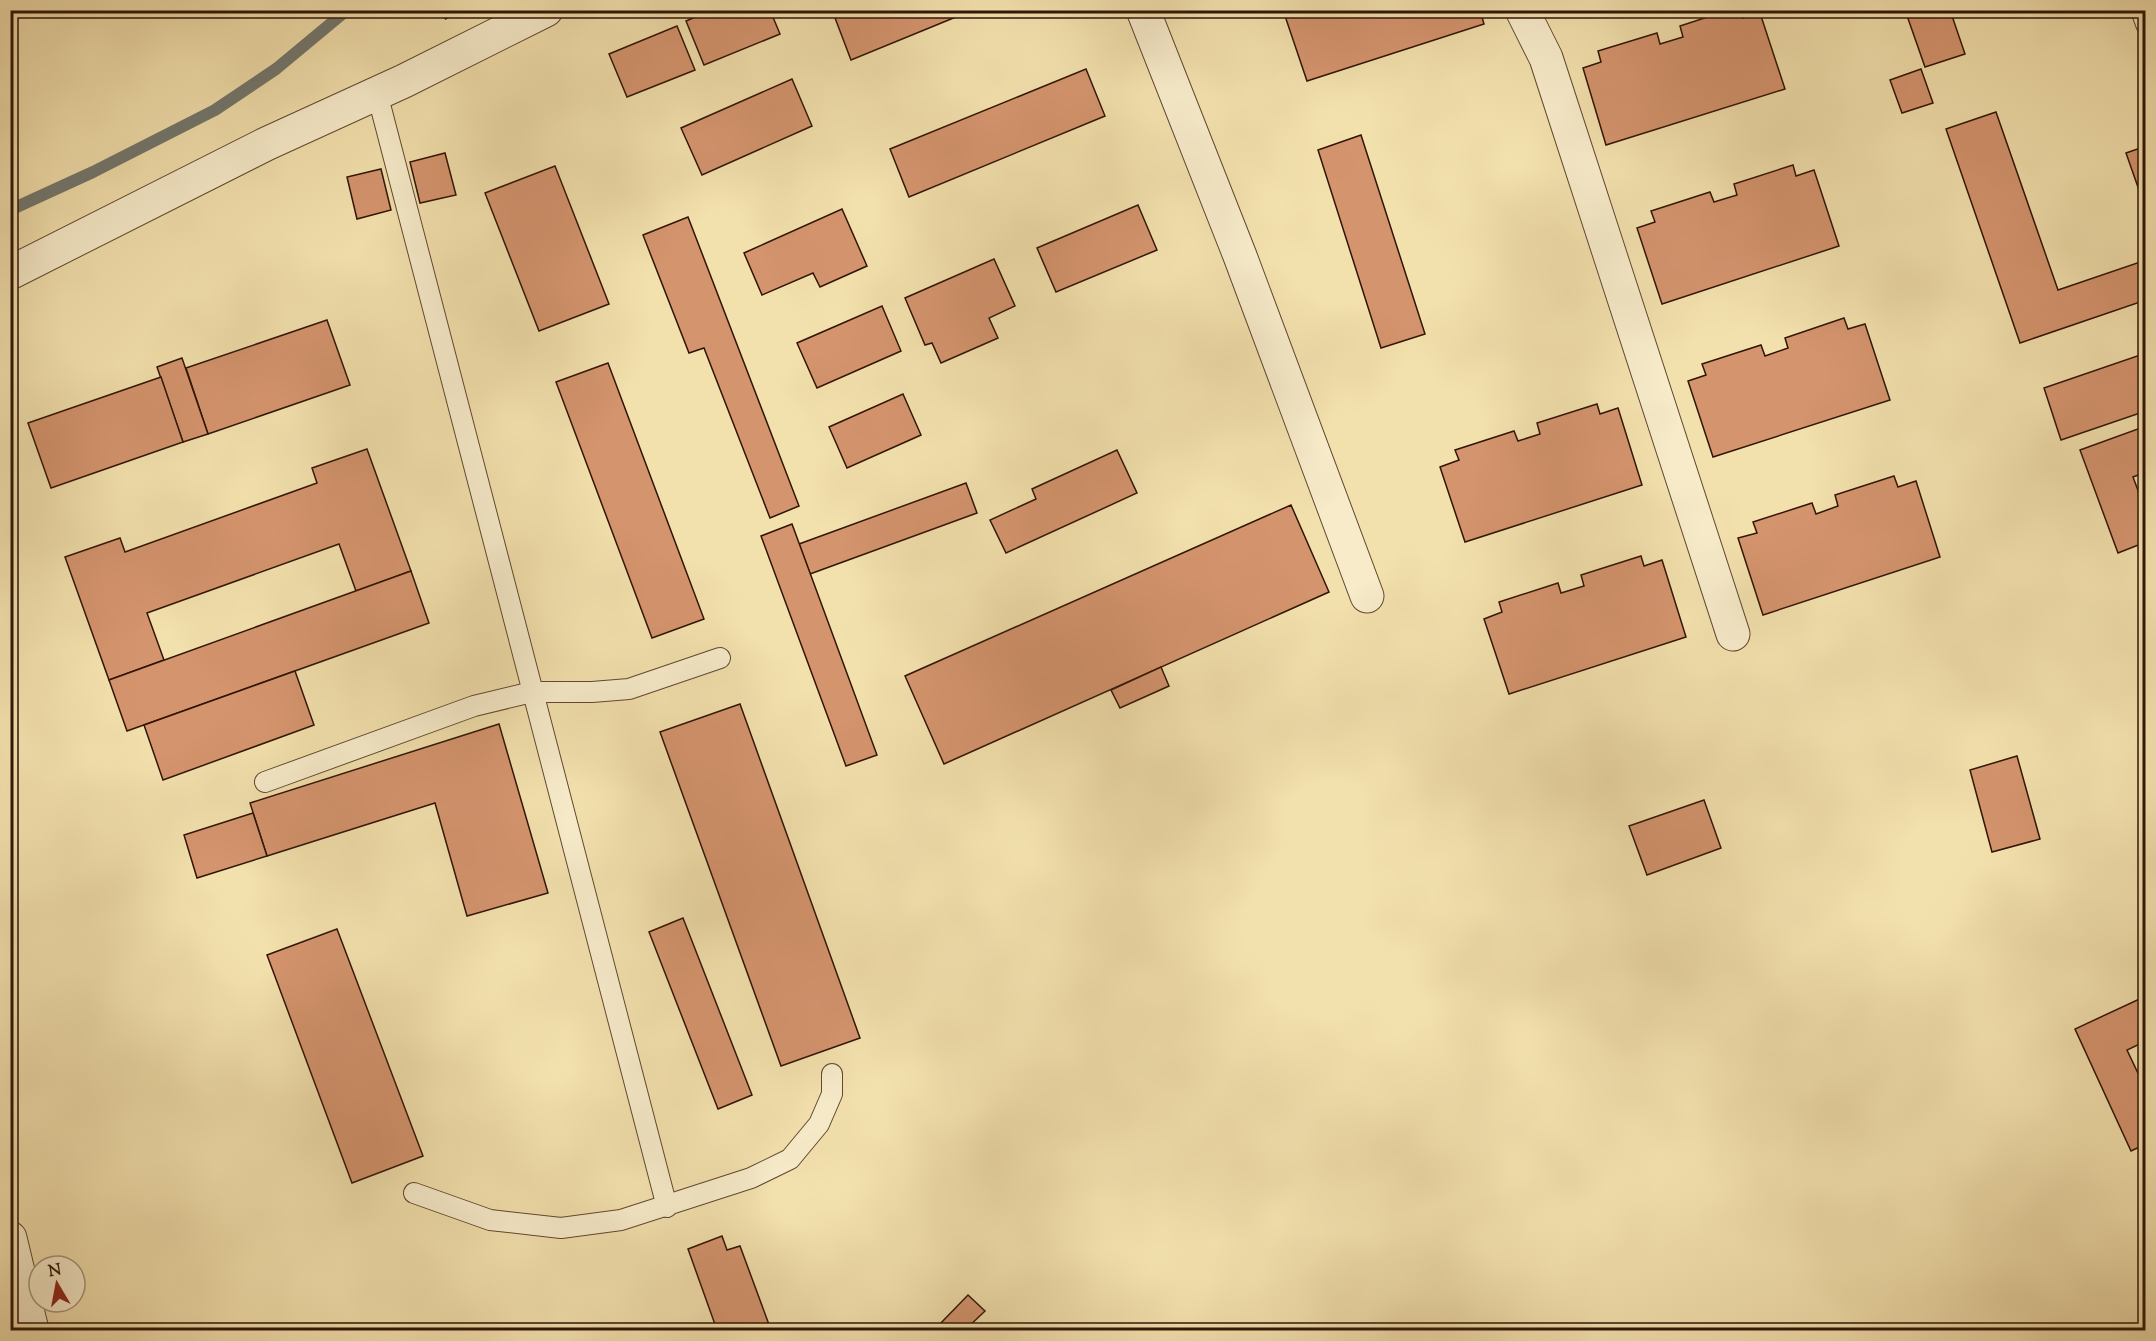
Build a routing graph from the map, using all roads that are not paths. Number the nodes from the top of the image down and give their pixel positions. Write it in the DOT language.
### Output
graph roads {
  1 [pos="546,10"];
  2 [pos="1143,10"];
  3 [pos="1522,10"];
  4 [pos="2141,10"];
  5 [pos="2145,24"];
  6 [pos="377,93"];
  7 [pos="10,273"];
  8 [pos="1367,596"];
  9 [pos="1733,634"];
  10 [pos="720,658"];
  11 [pos="532,692"];
  12 [pos="265,782"];
  13 [pos="832,1074"];
  14 [pos="414,1193"];
  15 [pos="667,1207"];
  16 [pos="10,1238"];
  17 [pos="32,1330"];
  1 -- 6 [label="street"];
  2 -- 8 [label="street"];
  3 -- 9 [label="street"];
  4 -- 5 [label="lane"];
  6 -- 7 [label="street"];
  6 -- 11 [label="lane"];
  10 -- 11 [label="lane"];
  11 -- 12 [label="lane"];
  11 -- 15 [label="lane"];
  13 -- 15 [label="lane"];
  14 -- 15 [label="lane"];
  16 -- 17 [label="street"];
}
